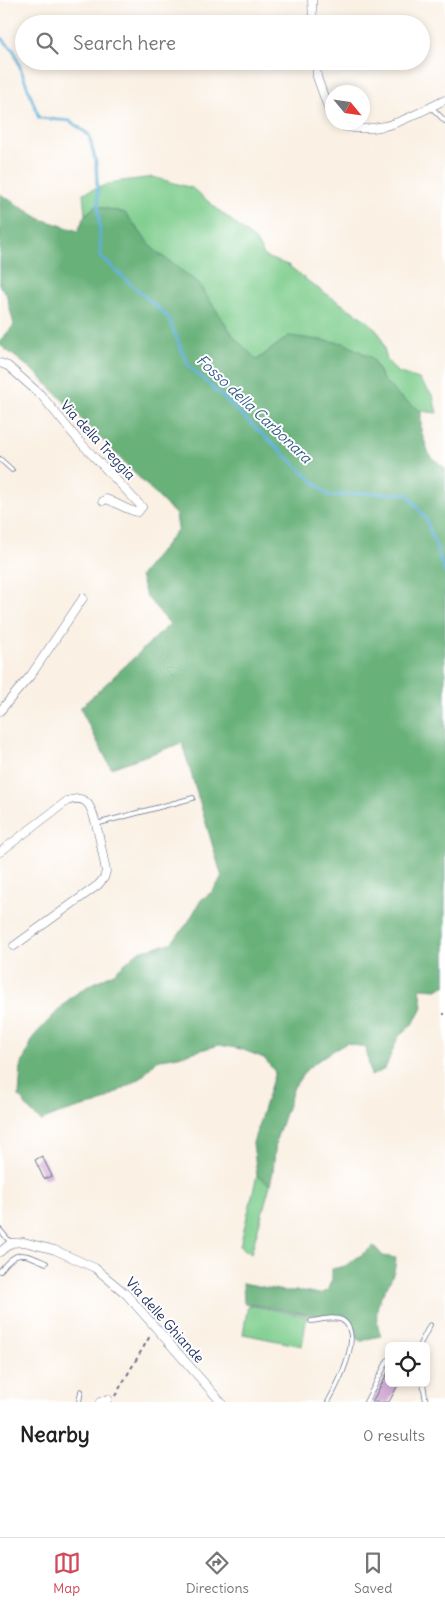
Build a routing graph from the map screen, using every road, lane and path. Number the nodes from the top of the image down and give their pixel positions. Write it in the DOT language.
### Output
graph roads {
  1 [pos="312,0"];
  2 [pos="313,15"];
  3 [pos="317,70"];
  4 [pos="325,99"];
  5 [pos="445,100"];
  6 [pos="430,107"];
  7 [pos="445,121"];
  8 [pos="370,127"];
  9 [pos="0,362"];
  10 [pos="0,459"];
  11 [pos="12,470"];
  12 [pos="103,501"];
  13 [pos="83,598"];
  14 [pos="0,711"];
  15 [pos="193,798"];
  16 [pos="96,824"];
  17 [pos="0,852"];
  18 [pos="14,946"];
  19 [pos="0,1230"];
  20 [pos="11,1243"];
  21 [pos="0,1252"];
  22 [pos="46,1263"];
  23 [pos="0,1271"];
  24 [pos="311,1321"];
  25 [pos="430,1325"];
  26 [pos="151,1334"];
  27 [pos="421,1342"];
  28 [pos="385,1366"];
  29 [pos="424,1387"];
  30 [pos="81,1390"];
  31 [pos="108,1399"];
  32 [pos="79,1402"];
  33 [pos="100,1402"];
  34 [pos="221,1402"];
  35 [pos="328,1402"];
  36 [pos="366,1402"];
  37 [pos="426,1402"];
  1 -- 2 [label="street"];
  3 -- 4 [label="street"];
  5 -- 6 [label="street"];
  6 -- 7 [label="lane"];
  6 -- 8 [label="street"];
  9 -- 12 [label="street, Via della Treggia"];
  10 -- 11 [label="lane"];
  13 -- 14 [label="street"];
  15 -- 16 [label="lane"];
  16 -- 17 [label="street"];
  16 -- 18 [label="street"];
  19 -- 20 [label="lane"];
  20 -- 21 [label="street"];
  20 -- 34 [label="street, Via delle Ghiande"];
  22 -- 23 [label="lane"];
  24 -- 35 [label="lane"];
  25 -- 27 [label="lane"];
  26 -- 31 [label="path"];
  28 -- 36 [label="lane"];
  29 -- 37 [label="lane"];
  30 -- 32 [label="lane"];
  31 -- 33 [label="street"];
}
